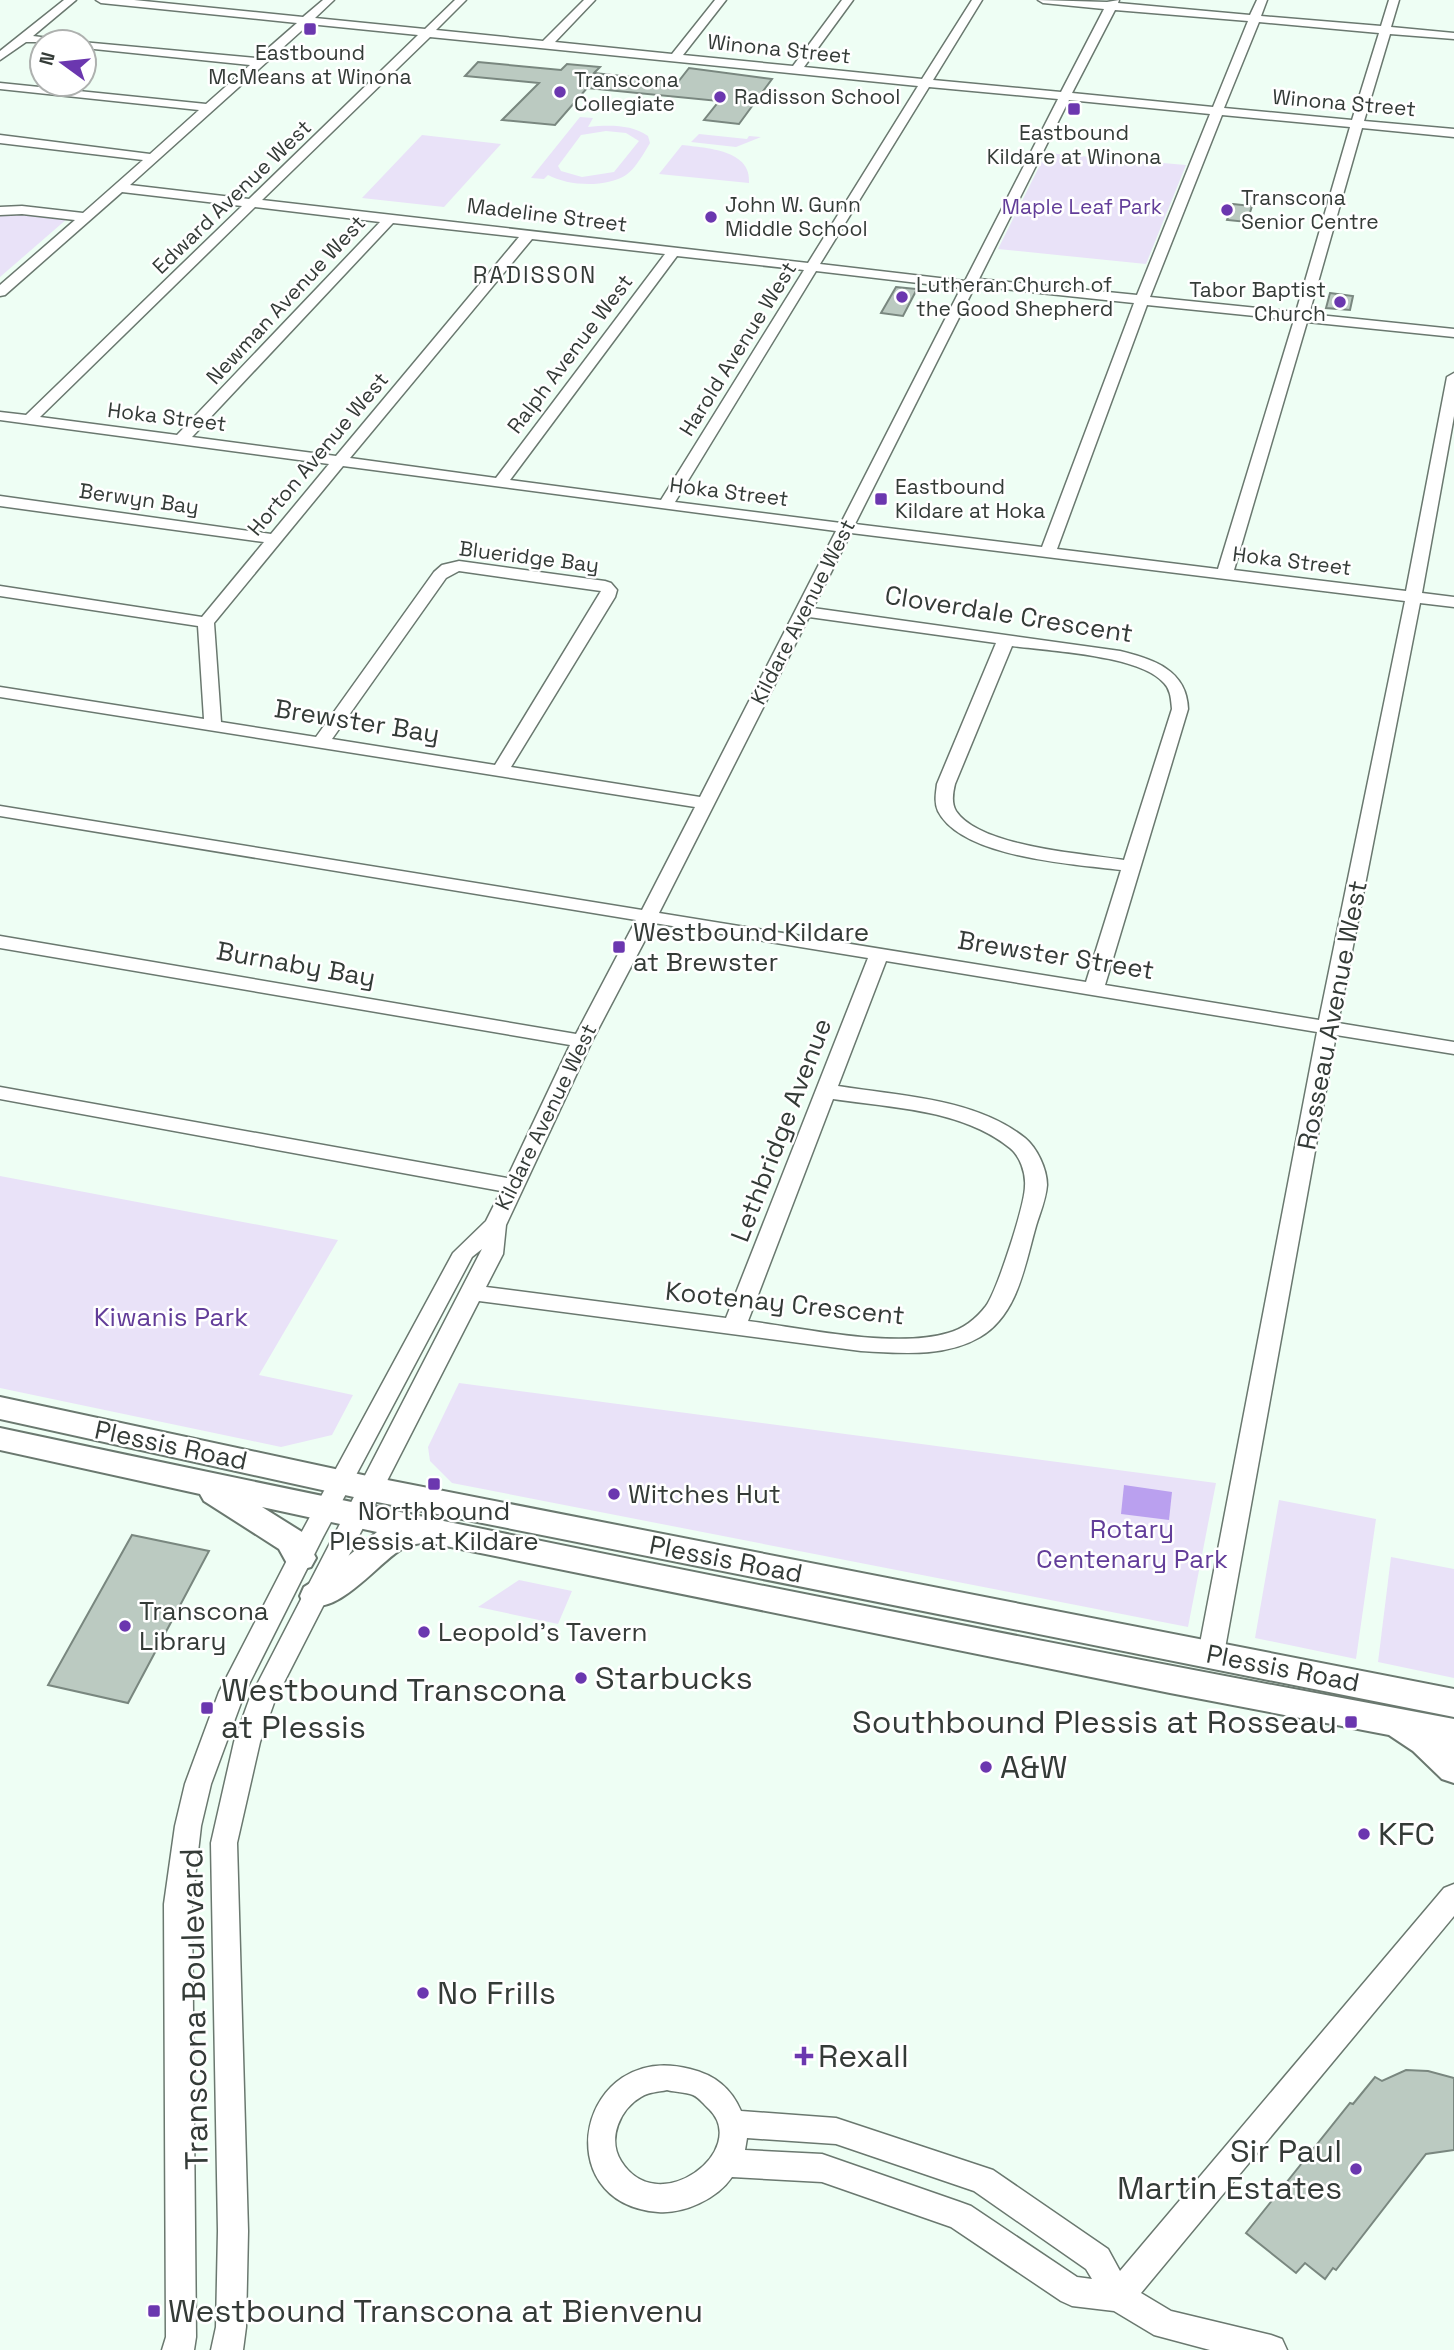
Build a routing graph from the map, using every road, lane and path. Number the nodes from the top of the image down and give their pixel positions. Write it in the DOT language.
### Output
graph roads {
  1 [pos="71,0"];
  2 [pos="101,0"];
  3 [pos="201,0"];
  4 [pos="329,0"];
  5 [pos="461,0"];
  6 [pos="590,0"];
  7 [pos="720,0"];
  8 [pos="848,0"];
  9 [pos="977,0"];
  10 [pos="1043,0"];
  11 [pos="1262,0"];
  12 [pos="1394,0"];
  13 [pos="1112,3"];
  14 [pos="189,9"];
  15 [pos="1255,19"];
  16 [pos="305,21"];
  17 [pos="1385,30"];
  18 [pos="426,33"];
  19 [pos="1454,36"];
  20 [pos="21,38"];
  21 [pos="28,39"];
  22 [pos="547,45"];
  23 [pos="98,46"];
  24 [pos="0,57"];
  25 [pos="675,58"];
  26 [pos="259,62"];
  27 [pos="796,70"];
  28 [pos="925,83"];
  29 [pos="0,86"];
  30 [pos="1065,97"];
  31 [pos="209,108"];
  32 [pos="1218,110"];
  33 [pos="1357,123"];
  34 [pos="1454,133"];
  35 [pos="0,139"];
  36 [pos="154,158"];
  37 [pos="120,188"];
  38 [pos="254,202"];
  39 [pos="0,211"];
  40 [pos="86,217"];
  41 [pos="391,218"];
  42 [pos="528,234"];
  43 [pos="674,251"];
  44 [pos="813,267"];
  45 [pos="6,281"];
  46 [pos="970,283"];
  47 [pos="0,292"];
  48 [pos="1142,301"];
  49 [pos="1301,317"];
  50 [pos="1454,333"];
  51 [pos="1454,377"];
  52 [pos="0,416"];
  53 [pos="29,420"];
  54 [pos="181,440"];
  55 [pos="339,461"];
  56 [pos="500,483"];
  57 [pos="0,500"];
  58 [pos="666,505"];
  59 [pos="846,528"];
  60 [pos="273,539"];
  61 [pos="1048,551"];
  62 [pos="1225,573"];
  63 [pos="0,591"];
  64 [pos="1413,597"];
  65 [pos="1454,602"];
  66 [pos="803,611"];
  67 [pos="206,622"];
  68 [pos="1006,639"];
  69 [pos="0,692"];
  70 [pos="213,724"];
  71 [pos="321,742"];
  72 [pos="500,770"];
  73 [pos="705,803"];
  74 [pos="0,811"];
  75 [pos="1131,866"];
  76 [pos="649,916"];
  77 [pos="0,942"];
  78 [pos="880,953"];
  79 [pos="1094,988"];
  80 [pos="1328,1028"];
  81 [pos="582,1041"];
  82 [pos="1454,1048"];
  83 [pos="826,1091"];
  84 [pos="0,1093"];
  85 [pos="512,1186"];
  86 [pos="495,1225"];
  87 [pos="473,1293"];
  88 [pos="734,1327"];
  89 [pos="0,1408"];
  90 [pos="0,1439"];
  91 [pos="198,1482"];
  92 [pos="349,1499"];
  93 [pos="426,1530"];
  94 [pos="300,1559"];
  95 [pos="316,1596"];
  96 [pos="1211,1654"];
  97 [pos="1454,1703"];
  98 [pos="1388,1720"];
  99 [pos="1454,1733"];
  100 [pos="1454,1769"];
  101 [pos="1454,1896"];
  102 [pos="731,2123"];
  103 [pos="727,2163"];
  104 [pos="1118,2297"];
  105 [pos="178,2350"];
  106 [pos="228,2350"];
  107 [pos="1271,2350"];
  1 -- 20 [label="street"];
  2 -- 14 [label="street, Winona Street"];
  3 -- 14 [label="street"];
  4 -- 16 [label="street"];
  5 -- 18 [label="street, Edward Avenue West"];
  6 -- 22 [label="street"];
  7 -- 25 [label="street"];
  8 -- 27 [label="street"];
  9 -- 28 [label="street, Harold Avenue West"];
  10 -- 13 [label="street"];
  11 -- 15 [label="street"];
  12 -- 17 [label="street"];
  13 -- 15 [label="street"];
  13 -- 30 [label="street, Kildare Avenue West"];
  14 -- 16 [label="street, Winona Street"];
  15 -- 17 [label="street"];
  15 -- 32 [label="street"];
  16 -- 18 [label="street, Winona Street"];
  16 -- 26 [label="street"];
  17 -- 19 [label="street"];
  17 -- 33 [label="street"];
  18 -- 22 [label="street, Winona Street"];
  18 -- 38 [label="street, Edward Avenue West"];
  20 -- 21 [label="street"];
  20 -- 24 [label="street"];
  22 -- 25 [label="street, Winona Street"];
  23 -- 26 [label="street"];
  25 -- 27 [label="street, Winona Street"];
  26 -- 31 [label="street"];
  27 -- 28 [label="street, Winona Street"];
  28 -- 30 [label="street, Winona Street"];
  28 -- 44 [label="street, Harold Avenue West"];
  29 -- 31 [label="street"];
  30 -- 32 [label="street, Winona Street"];
  30 -- 46 [label="street, Kildare Avenue West"];
  31 -- 36 [label="street"];
  32 -- 33 [label="street, Winona Street"];
  32 -- 48 [label="street"];
  33 -- 34 [label="street, Winona Street"];
  33 -- 49 [label="street"];
  35 -- 36 [label="street"];
  36 -- 37 [label="street"];
  37 -- 38 [label="street, Madeline Street"];
  37 -- 40 [label="street"];
  38 -- 41 [label="street, Madeline Street"];
  38 -- 53 [label="street, Edward Avenue West"];
  39 -- 40 [label="street"];
  40 -- 45 [label="street"];
  41 -- 42 [label="street, Madeline Street"];
  41 -- 54 [label="street, Newman Avenue West"];
  42 -- 43 [label="street, Madeline Street"];
  42 -- 55 [label="street, Horton Avenue West"];
  43 -- 44 [label="street, Madeline Street"];
  43 -- 56 [label="street, Ralph Avenue West"];
  44 -- 46 [label="street, Madeline Street"];
  44 -- 58 [label="street, Harold Avenue West"];
  45 -- 47 [label="street"];
  46 -- 48 [label="street, Madeline Street"];
  46 -- 59 [label="street, Kildare Avenue West"];
  48 -- 49 [label="street, Madeline Street"];
  48 -- 61 [label="street"];
  49 -- 50 [label="street, Madeline Street"];
  49 -- 62 [label="street"];
  51 -- 64 [label="street, Rosseau Avenue West"];
  52 -- 53 [label="street, Hoka Street"];
  53 -- 54 [label="street, Hoka Street"];
  54 -- 55 [label="street, Hoka Street"];
  55 -- 56 [label="street, Hoka Street"];
  55 -- 60 [label="street, Horton Avenue West"];
  56 -- 58 [label="street, Hoka Street"];
  57 -- 60 [label="street, Berwyn Bay"];
  58 -- 59 [label="street, Hoka Street"];
  59 -- 61 [label="street, Hoka Street"];
  59 -- 66 [label="street, Kildare Avenue West"];
  60 -- 67 [label="street, Horton Avenue West"];
  61 -- 62 [label="street, Hoka Street"];
  62 -- 64 [label="street, Hoka Street"];
  63 -- 67 [label="street"];
  64 -- 65 [label="street, Hoka Street"];
  64 -- 80 [label="street, Rosseau Avenue West"];
  66 -- 68 [label="street, Cloverdale Crescent"];
  66 -- 73 [label="street, Kildare Avenue West"];
  67 -- 70 [label="street"];
  68 -- 75 [label="street, Cloverdale Crescent"];
  68 -- 75 [label="street"];
  69 -- 70 [label="street, Brewster Bay"];
  70 -- 71 [label="street, Brewster Bay"];
  71 -- 72 [label="street, Brewster Bay"];
  71 -- 72 [label="street, Blueridge Bay"];
  72 -- 73 [label="street, Brewster Bay"];
  73 -- 76 [label="street, Kildare Avenue West"];
  74 -- 76 [label="street"];
  75 -- 79 [label="street, Cloverdale Crescent"];
  76 -- 78 [label="street, Brewster Street"];
  76 -- 81 [label="street, Kildare Avenue West"];
  77 -- 81 [label="street, Burnaby Bay"];
  78 -- 79 [label="street, Brewster Street"];
  78 -- 83 [label="street, Lethbridge Avenue"];
  79 -- 80 [label="street, Brewster Street"];
  80 -- 82 [label="street, Brewster Street"];
  80 -- 96 [label="street, Rosseau Avenue West"];
  81 -- 85 [label="street, Kildare Avenue West"];
  83 -- 88 [label="street, Lethbridge Avenue"];
  83 -- 88 [label="street, Kootenay Crescent"];
  84 -- 85 [label="street"];
  85 -- 86 [label="street, Kildare Avenue West"];
  86 -- 87 [label="street, Kildare Avenue West"];
  86 -- 92 [label="street, Kildare Avenue West"];
  87 -- 88 [label="street, Kootenay Crescent"];
  87 -- 92 [label="street, Kildare Avenue West"];
  89 -- 92 [label="main road, Plessis Road"];
  90 -- 91 [label="main road, Plessis Road"];
  91 -- 92 [label="main road, Plessis Road"];
  91 -- 94 [label="main road"];
  92 -- 93 [label="main road, Plessis Road"];
  92 -- 94 [label="street, Transcona Boulevard"];
  92 -- 95 [label="street, Transcona Boulevard"];
  92 -- 96 [label="main road, Plessis Road"];
  93 -- 95 [label="main road"];
  93 -- 98 [label="main road, Plessis Road"];
  94 -- 105 [label="street, Transcona Boulevard"];
  95 -- 106 [label="street, Transcona Boulevard"];
  96 -- 97 [label="main road, Plessis Road"];
  98 -- 99 [label="main road, Plessis Road"];
  98 -- 100 [label="main road"];
  101 -- 104 [label="street"];
  102 -- 103 [label="street"];
  102 -- 103 [label="street"];
  102 -- 104 [label="street"];
  103 -- 104 [label="street"];
  104 -- 107 [label="street"];
}
